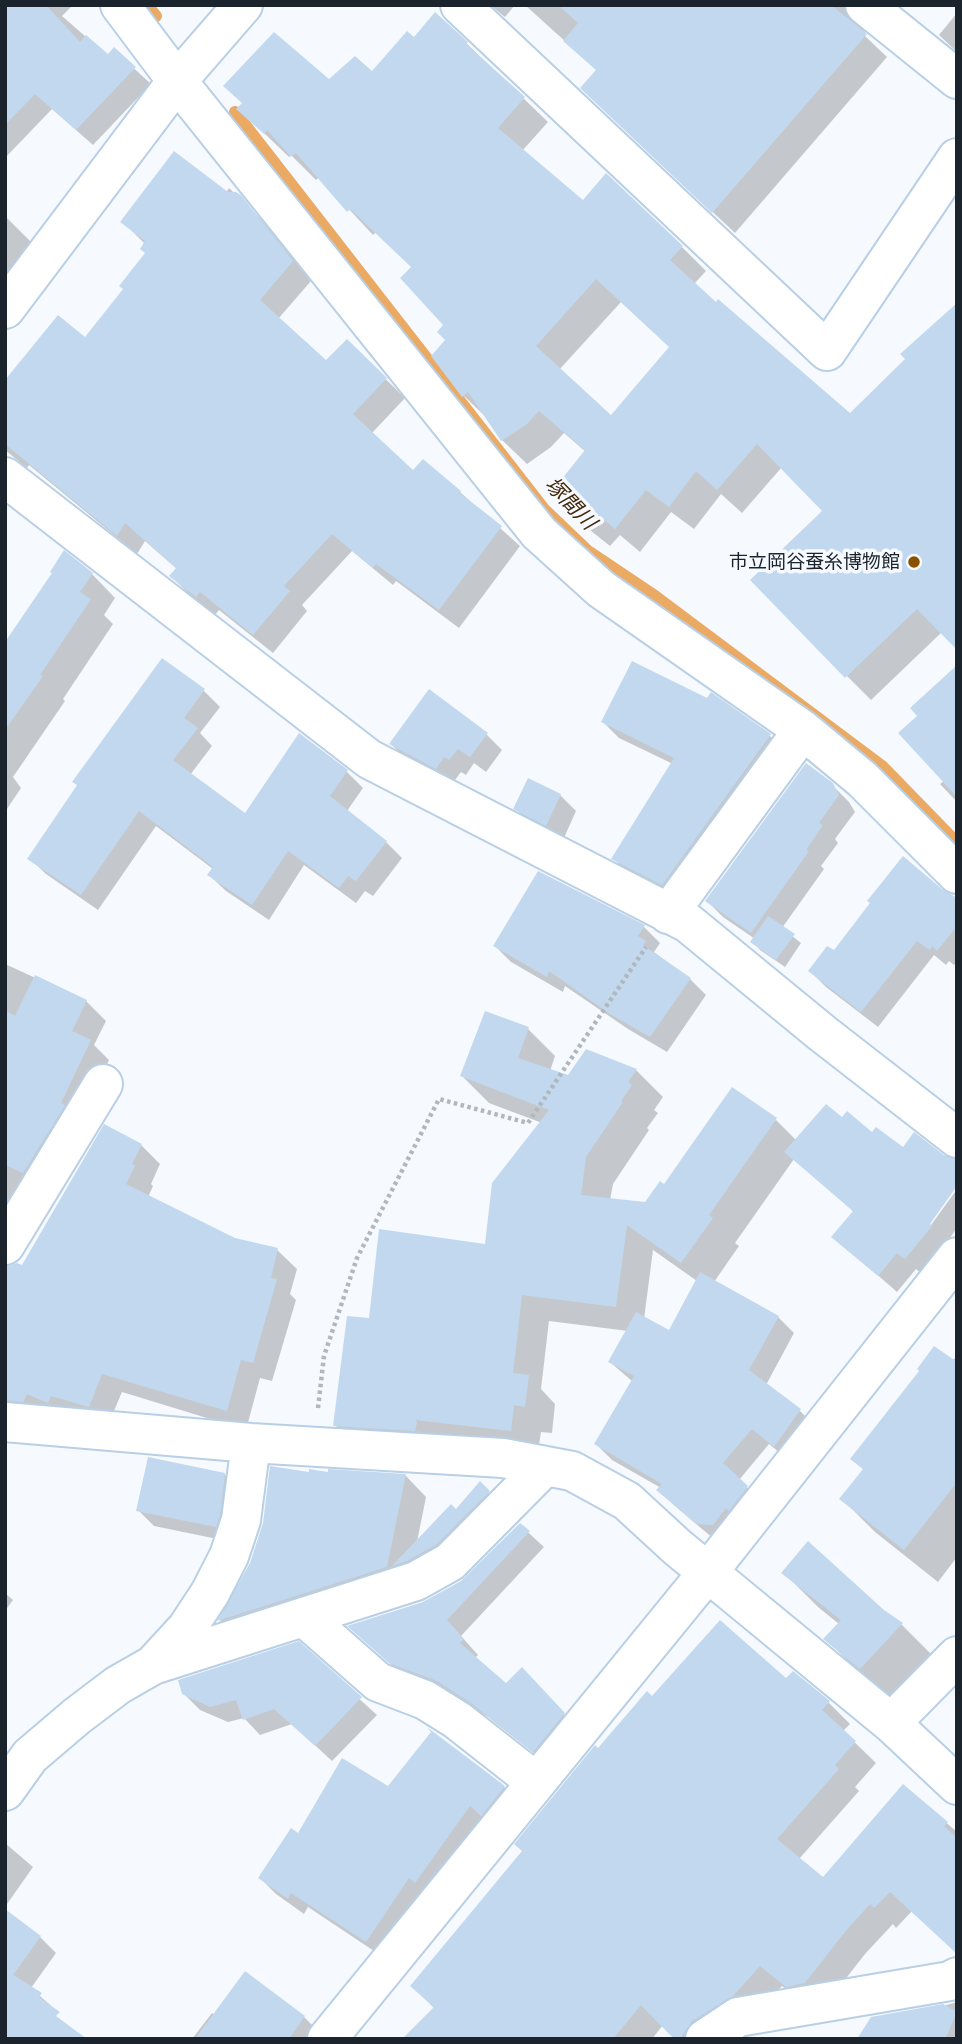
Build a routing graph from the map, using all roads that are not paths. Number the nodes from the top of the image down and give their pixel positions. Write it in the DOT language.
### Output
graph roads {
  1 [pos="120,5"];
  2 [pos="243,5"];
  3 [pos="460,5"];
  4 [pos="864,5"];
  5 [pos="957,79"];
  6 [pos="177,82"];
  7 [pos="957,158"];
  8 [pos="5,309"];
  9 [pos="5,477"];
  10 [pos="803,730"];
  11 [pos="957,874"];
  12 [pos="668,914"];
  13 [pos="103,1084"];
  14 [pos="957,1138"];
  15 [pos="16,1201"];
  16 [pos="5,1245"];
  17 [pos="957,1257"];
  18 [pos="5,1422"];
  19 [pos="251,1443"];
  20 [pos="544,1466"];
  21 [pos="708,1572"];
  22 [pos="303,1617"];
  23 [pos="957,1656"];
  24 [pos="153,1665"];
  25 [pos="891,1723"];
  26 [pos="536,1782"];
  27 [pos="957,1785"];
  28 [pos="5,1791"];
  29 [pos="957,1977"];
  30 [pos="327,2039"];
  31 [pos="705,2039"];
  1 -- 6 [label="street"];
  2 -- 6 [label="street"];
  3 -- 7 [label="street"];
  4 -- 5 [label="street"];
  6 -- 8 [label="street"];
  6 -- 10 [label="street"];
  9 -- 12 [label="street"];
  10 -- 11 [label="street"];
  10 -- 12 [label="street"];
  12 -- 14 [label="street"];
  13 -- 15 [label="street"];
  15 -- 16 [label="street"];
  17 -- 21 [label="street"];
  18 -- 19 [label="street"];
  19 -- 20 [label="street"];
  19 -- 24 [label="street"];
  20 -- 21 [label="street"];
  20 -- 22 [label="street"];
  21 -- 25 [label="street"];
  21 -- 26 [label="street"];
  22 -- 24 [label="street"];
  22 -- 26 [label="street"];
  23 -- 25 [label="street"];
  24 -- 28 [label="street"];
  25 -- 27 [label="street"];
  26 -- 30 [label="street"];
  29 -- 31 [label="street"];
}
